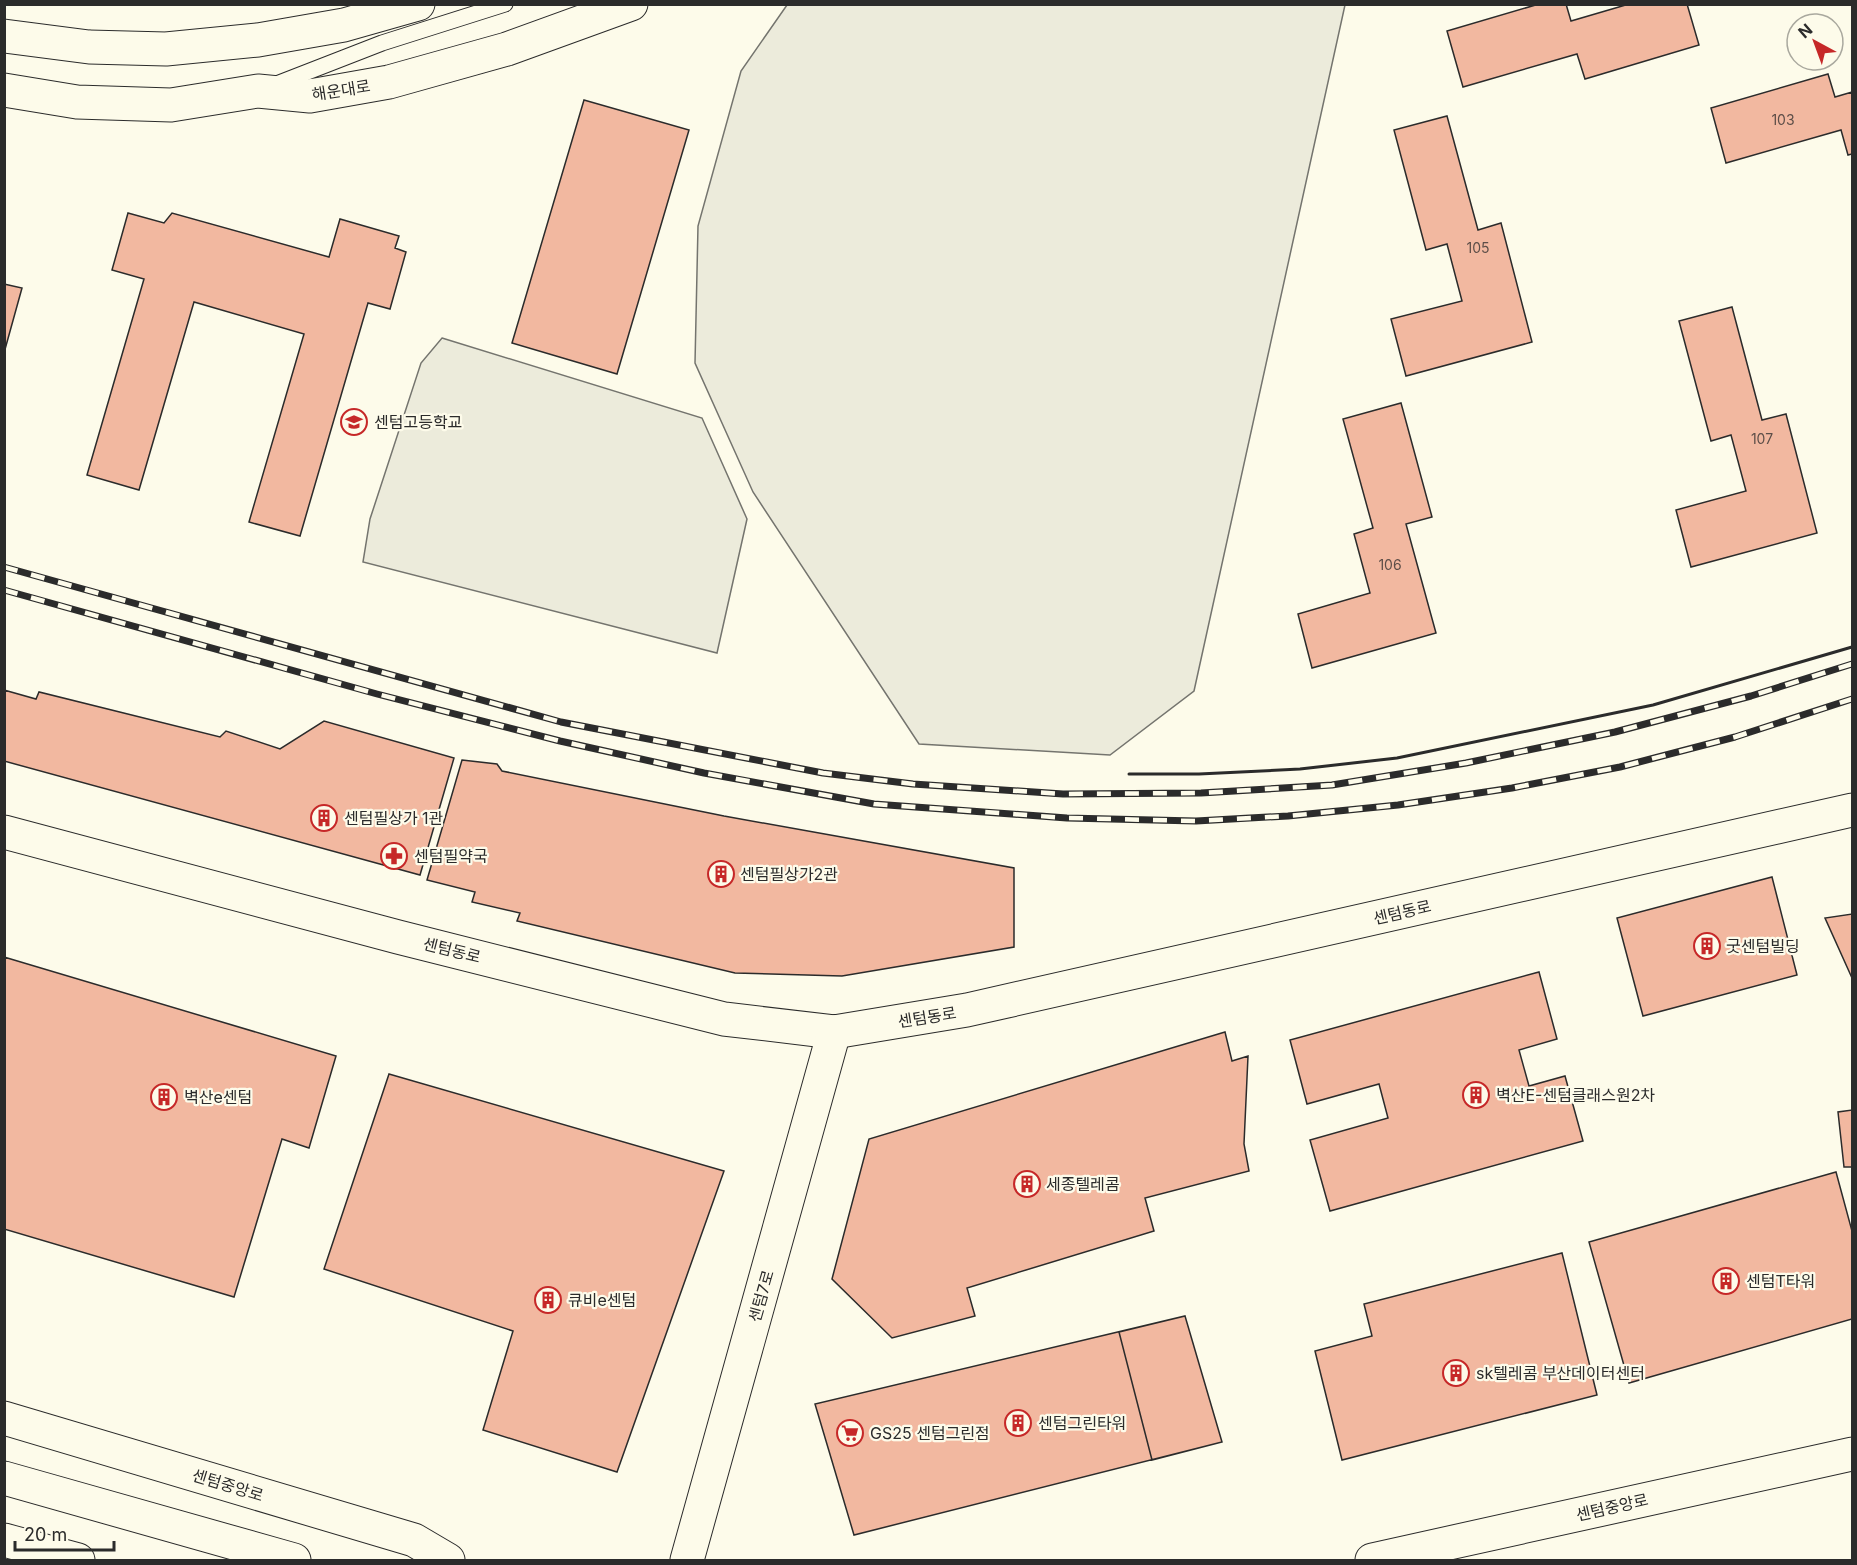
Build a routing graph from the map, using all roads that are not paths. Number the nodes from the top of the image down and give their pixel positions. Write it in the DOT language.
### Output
graph roads {
  1 [pos="418,4"];
  2 [pos="505,4"];
  3 [pos="630,4"];
  4 [pos="4,36"];
  5 [pos="4,90"];
  6 [pos="258,91"];
  7 [pos="1852,810"];
  8 [pos="4,832"];
  9 [pos="834,1032"];
  10 [pos="4,1418"];
  11 [pos="1852,1454"];
  12 [pos="4,1479"];
  13 [pos="4,1540"];
  14 [pos="78,1560"];
  15 [pos="294,1560"];
  16 [pos="448,1560"];
  17 [pos="687,1560"];
  18 [pos="1372,1560"];
  1 -- 4 [label="main road"];
  2 -- 6 [label="lane"];
  3 -- 6 [label="main road, 해운대로"];
  5 -- 6 [label="main road, 해운대로"];
  7 -- 9 [label="main road, 센텀동로"];
  8 -- 9 [label="main road, 센텀동로"];
  9 -- 17 [label="main road, 센텀7로"];
  10 -- 16 [label="main road, 센텀중앙로"];
  11 -- 18 [label="main road, 센텀중앙로"];
  12 -- 15 [label="main road"];
  13 -- 14 [label="main road"];
}
